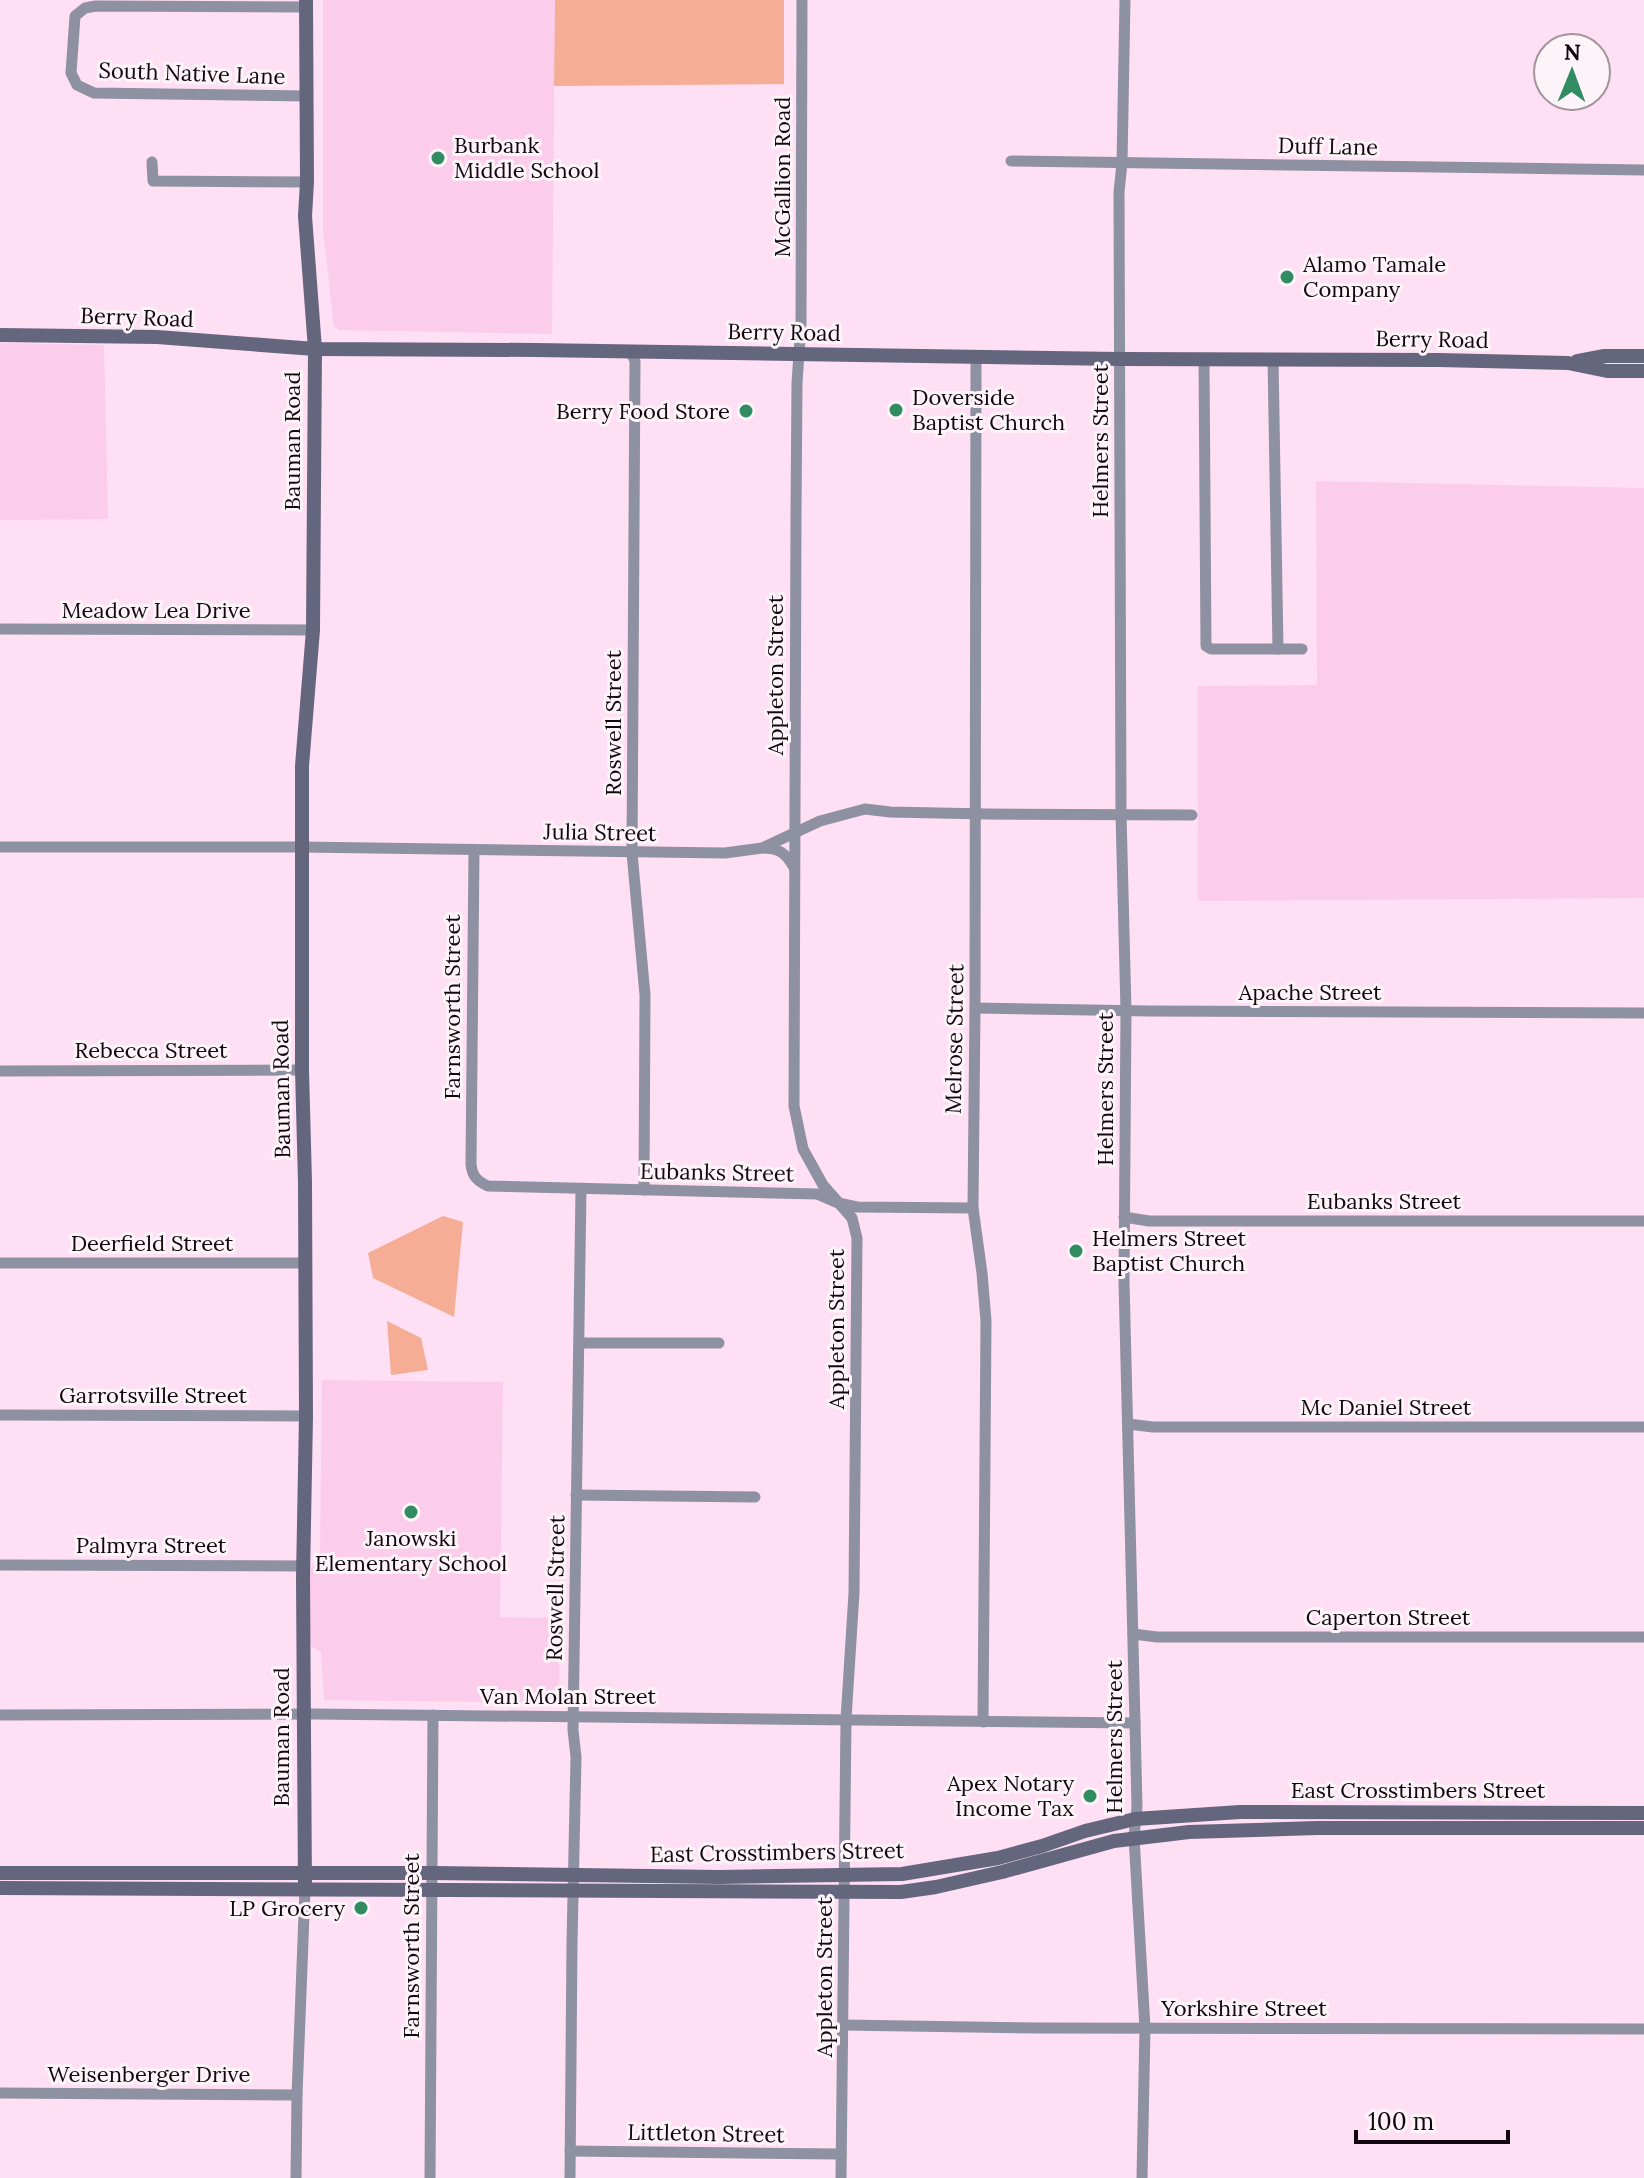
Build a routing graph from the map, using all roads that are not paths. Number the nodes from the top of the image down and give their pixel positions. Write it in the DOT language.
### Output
graph roads {
  1 [pos="802,0"];
  2 [pos="1125,0"];
  3 [pos="306,3"];
  4 [pos="306,96"];
  5 [pos="1011,161"];
  6 [pos="152,162"];
  7 [pos="1122,163"];
  8 [pos="1644,170"];
  9 [pos="307,182"];
  10 [pos="0,335"];
  11 [pos="315,349"];
  12 [pos="631,352"];
  13 [pos="799,354"];
  14 [pos="976,356"];
  15 [pos="1644,356"];
  16 [pos="1120,359"];
  17 [pos="1204,359"];
  18 [pos="1273,359"];
  19 [pos="1568,363"];
  20 [pos="1644,371"];
  21 [pos="0,629"];
  22 [pos="313,630"];
  23 [pos="1278,649"];
  24 [pos="1302,649"];
  25 [pos="974,813"];
  26 [pos="1121,814"];
  27 [pos="1192,815"];
  28 [pos="795,831"];
  29 [pos="0,847"];
  30 [pos="302,847"];
  31 [pos="762,848"];
  32 [pos="474,850"];
  33 [pos="632,853"];
  34 [pos="795,869"];
  35 [pos="975,1008"];
  36 [pos="1126,1010"];
  37 [pos="1644,1013"];
  38 [pos="302,1070"];
  39 [pos="0,1071"];
  40 [pos="471,1164"];
  41 [pos="581,1189"];
  42 [pos="820,1189"];
  43 [pos="644,1190"];
  44 [pos="973,1208"];
  45 [pos="855,1213"];
  46 [pos="1124,1217"];
  47 [pos="1644,1221"];
  48 [pos="0,1263"];
  49 [pos="304,1263"];
  50 [pos="579,1343"];
  51 [pos="719,1343"];
  52 [pos="0,1415"];
  53 [pos="306,1416"];
  54 [pos="1128,1424"];
  55 [pos="1644,1427"];
  56 [pos="576,1495"];
  57 [pos="755,1497"];
  58 [pos="0,1565"];
  59 [pos="303,1566"];
  60 [pos="1133,1634"];
  61 [pos="1644,1637"];
  62 [pos="303,1714"];
  63 [pos="0,1715"];
  64 [pos="433,1715"];
  65 [pos="574,1716"];
  66 [pos="846,1719"];
  67 [pos="983,1722"];
  68 [pos="1135,1723"];
  69 [pos="1644,1813"];
  70 [pos="1135,1819"];
  71 [pos="1316,1820"];
  72 [pos="1450,1820"];
  73 [pos="1644,1828"];
  74 [pos="1134,1837"];
  75 [pos="1000,1865"];
  76 [pos="0,1873"];
  77 [pos="304,1873"];
  78 [pos="432,1873"];
  79 [pos="574,1874"];
  80 [pos="844,1876"];
  81 [pos="36,1881"];
  82 [pos="165,1881"];
  83 [pos="688,1884"];
  84 [pos="0,1888"];
  85 [pos="305,1889"];
  86 [pos="431,1890"];
  87 [pos="574,1890"];
  88 [pos="844,1892"];
  89 [pos="843,2025"];
  90 [pos="1145,2028"];
  91 [pos="1644,2029"];
  92 [pos="0,2093"];
  93 [pos="297,2095"];
  94 [pos="570,2151"];
  95 [pos="841,2154"];
  96 [pos="296,2178"];
  97 [pos="430,2178"];
  98 [pos="570,2178"];
  99 [pos="841,2178"];
  100 [pos="1142,2178"];
  1 -- 13 [label="street, McGallion Road"];
  2 -- 7 [label="street, Helmers Street"];
  3 -- 4 [label="street, Bauman Road"];
  3 -- 4 [label="street, South Native Lane"];
  4 -- 9 [label="street, Bauman Road"];
  5 -- 7 [label="street, Duff Lane"];
  6 -- 9 [label="street"];
  7 -- 8 [label="street, Duff Lane"];
  7 -- 16 [label="street, Helmers Street"];
  9 -- 11 [label="street, Bauman Road"];
  10 -- 11 [label="street, Berry Road"];
  11 -- 12 [label="street, Berry Road"];
  11 -- 22 [label="street, Bauman Road"];
  12 -- 13 [label="street, Berry Road"];
  12 -- 33 [label="street, Roswell Street"];
  13 -- 14 [label="street, Berry Road"];
  13 -- 28 [label="street, Appleton Street"];
  14 -- 16 [label="street, Berry Road"];
  14 -- 25 [label="street, Melrose Street"];
  15 -- 19 [label="street, Berry Road"];
  16 -- 17 [label="street, Berry Road"];
  16 -- 26 [label="street, Helmers Street"];
  17 -- 18 [label="street, Berry Road"];
  17 -- 23 [label="street"];
  18 -- 19 [label="street, Berry Road"];
  18 -- 23 [label="street"];
  19 -- 20 [label="street, Berry Road"];
  21 -- 22 [label="street, Meadow Lea Drive"];
  22 -- 30 [label="street, Bauman Road"];
  23 -- 24 [label="street"];
  25 -- 26 [label="street, Julia Street"];
  25 -- 28 [label="street, Julia Street"];
  25 -- 35 [label="street, Melrose Street"];
  26 -- 27 [label="street, Julia Street"];
  26 -- 36 [label="street, Helmers Street"];
  28 -- 31 [label="street, Julia Street"];
  28 -- 34 [label="street, Appleton Street"];
  29 -- 30 [label="street, Julia Street"];
  30 -- 32 [label="street, Julia Street"];
  30 -- 38 [label="street, Bauman Road"];
  31 -- 33 [label="street, Julia Street"];
  31 -- 34 [label="street"];
  32 -- 33 [label="street, Julia Street"];
  32 -- 40 [label="street, Farnsworth Street"];
  33 -- 43 [label="street, Roswell Street"];
  34 -- 42 [label="street, Appleton Street"];
  35 -- 36 [label="street, Apache Street"];
  35 -- 44 [label="street, Melrose Street"];
  36 -- 37 [label="street, Apache Street"];
  36 -- 46 [label="street, Helmers Street"];
  38 -- 39 [label="street, Rebecca Street"];
  38 -- 49 [label="street, Bauman Road"];
  40 -- 41 [label="street, Eubanks Street"];
  41 -- 43 [label="street, Eubanks Street"];
  41 -- 50 [label="street, Roswell Street"];
  42 -- 43 [label="street, Eubanks Street"];
  42 -- 45 [label="street, Appleton Street"];
  44 -- 45 [label="street"];
  44 -- 67 [label="street, Melrose Street"];
  45 -- 66 [label="street, Appleton Street"];
  46 -- 47 [label="street, Eubanks Street"];
  46 -- 54 [label="street, Helmers Street"];
  48 -- 49 [label="street, Deerfield Street"];
  49 -- 53 [label="street, Bauman Road"];
  50 -- 51 [label="street"];
  50 -- 56 [label="street, Roswell Street"];
  52 -- 53 [label="street, Garrotsville Street"];
  53 -- 59 [label="street, Bauman Road"];
  54 -- 55 [label="street, Mc Daniel Street"];
  54 -- 60 [label="street, Helmers Street"];
  56 -- 57 [label="street"];
  56 -- 65 [label="street, Roswell Street"];
  58 -- 59 [label="street, Palmyra Street"];
  59 -- 62 [label="street, Bauman Road"];
  60 -- 61 [label="street, Caperton Street"];
  60 -- 68 [label="street, Helmers Street"];
  62 -- 63 [label="street, Van Molan Street"];
  62 -- 64 [label="street, Van Molan Street"];
  62 -- 77 [label="street, Bauman Road"];
  64 -- 65 [label="street, Van Molan Street"];
  64 -- 78 [label="street, Farnsworth Street"];
  65 -- 66 [label="street, Van Molan Street"];
  65 -- 79 [label="street, Roswell Street"];
  66 -- 67 [label="street, Van Molan Street"];
  66 -- 80 [label="street, Appleton Street"];
  67 -- 68 [label="street, Van Molan Street"];
  68 -- 70 [label="street, Helmers Street"];
  69 -- 72 [label="street, East Crosstimbers Street"];
  70 -- 71 [label="street, East Crosstimbers Street"];
  70 -- 74 [label="street, Helmers Street"];
  70 -- 75 [label="street, East Crosstimbers Street"];
  71 -- 72 [label="street, East Crosstimbers Street"];
  71 -- 74 [label="street, East Crosstimbers Street"];
  72 -- 73 [label="street, East Crosstimbers Street"];
  74 -- 75 [label="street, East Crosstimbers Street"];
  74 -- 90 [label="street, Helmers Street"];
  75 -- 80 [label="street, East Crosstimbers Street"];
  75 -- 88 [label="street, East Crosstimbers Street"];
  76 -- 81 [label="street, East Crosstimbers Street"];
  77 -- 78 [label="street, East Crosstimbers Street"];
  77 -- 82 [label="street, East Crosstimbers Street"];
  77 -- 85 [label="street, Bauman Road"];
  78 -- 79 [label="street, East Crosstimbers Street"];
  78 -- 86 [label="street, Farnsworth Street"];
  79 -- 83 [label="street, East Crosstimbers Street"];
  79 -- 87 [label="street, Roswell Street"];
  80 -- 83 [label="street, East Crosstimbers Street"];
  80 -- 88 [label="street, Appleton Street"];
  81 -- 82 [label="street, East Crosstimbers Street"];
  81 -- 84 [label="street, East Crosstimbers Street"];
  82 -- 85 [label="street, East Crosstimbers Street"];
  83 -- 87 [label="street, East Crosstimbers Street"];
  83 -- 88 [label="street, East Crosstimbers Street"];
  85 -- 86 [label="street, East Crosstimbers Street"];
  85 -- 93 [label="street, Bauman Road"];
  86 -- 87 [label="street, East Crosstimbers Street"];
  86 -- 97 [label="street, Farnsworth Street"];
  87 -- 94 [label="street, Roswell Street"];
  88 -- 89 [label="street, Appleton Street"];
  89 -- 90 [label="street, Yorkshire Street"];
  89 -- 95 [label="street, Appleton Street"];
  90 -- 91 [label="street, Yorkshire Street"];
  90 -- 100 [label="street, Helmers Street"];
  92 -- 93 [label="street, Weisenberger Drive"];
  93 -- 96 [label="street, Bauman Road"];
  94 -- 95 [label="street, Littleton Street"];
  94 -- 98 [label="street, Roswell Street"];
  95 -- 99 [label="street, Appleton Street"];
}
